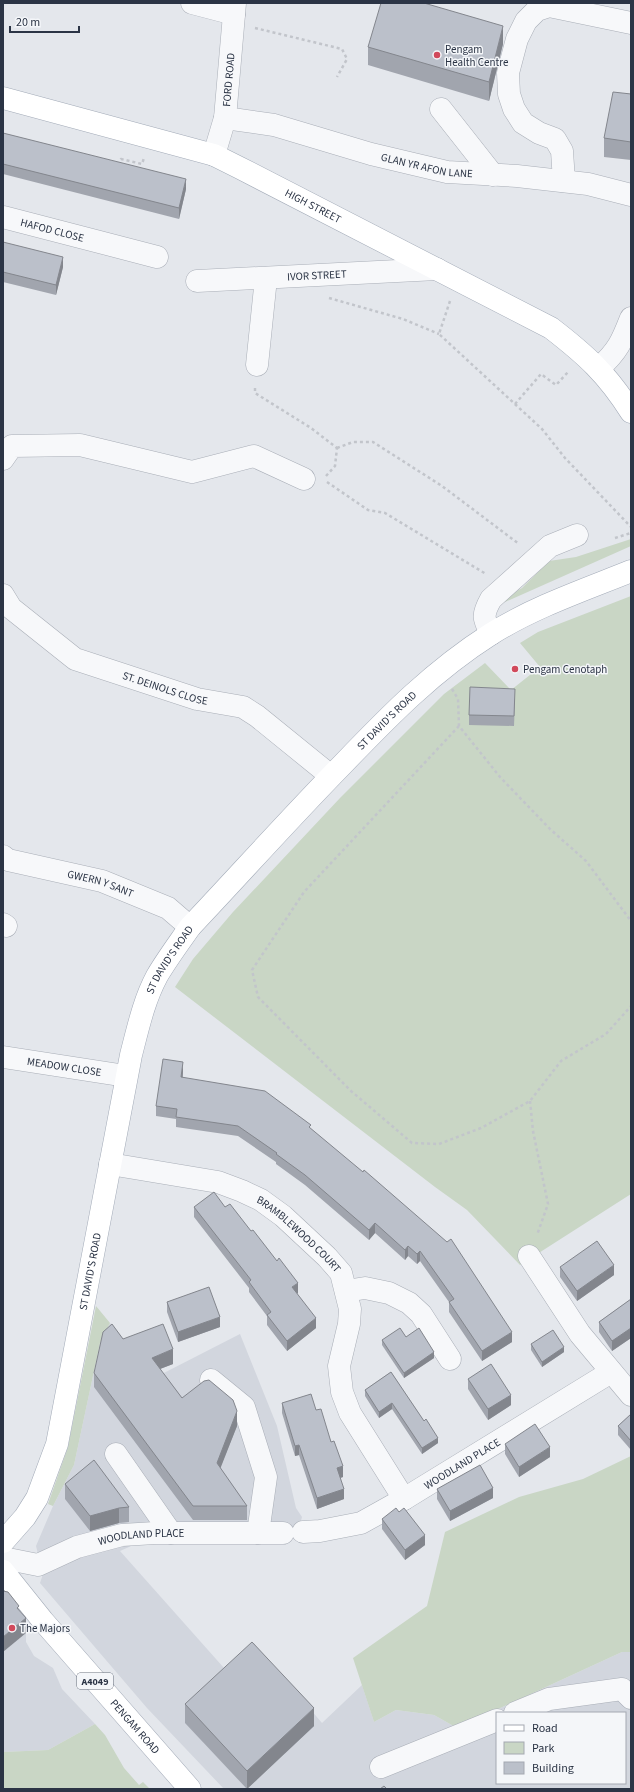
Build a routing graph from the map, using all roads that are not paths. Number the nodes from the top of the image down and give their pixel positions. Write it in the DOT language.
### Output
graph roads {
  1 [pos="192,3"];
  2 [pos="234,13"];
  3 [pos="631,24"];
  4 [pos="3,98"];
  5 [pos="441,109"];
  6 [pos="226,118"];
  7 [pos="214,155"];
  8 [pos="493,175"];
  9 [pos="564,181"];
  10 [pos="631,195"];
  11 [pos="3,217"];
  12 [pos="157,257"];
  13 [pos="437,269"];
  14 [pos="266,278"];
  15 [pos="197,281"];
  16 [pos="631,318"];
  17 [pos="592,361"];
  18 [pos="257,365"];
  19 [pos="631,412"];
  20 [pos="3,459"];
  21 [pos="304,479"];
  22 [pos="577,535"];
  23 [pos="631,571"];
  24 [pos="3,595"];
  25 [pos="490,634"];
  26 [pos="331,776"];
  27 [pos="3,856"];
  28 [pos="190,927"];
  29 [pos="3,1056"];
  30 [pos="126,1076"];
  31 [pos="110,1164"];
  32 [pos="529,1256"];
  33 [pos="346,1291"];
  34 [pos="450,1359"];
  35 [pos="611,1372"];
  36 [pos="211,1380"];
  37 [pos="631,1395"];
  38 [pos="116,1454"];
  39 [pos="404,1499"];
  40 [pos="171,1533"];
  41 [pos="258,1533"];
  42 [pos="3,1542"];
  43 [pos="3,1558"];
  44 [pos="3,1571"];
  45 [pos="631,1698"];
  46 [pos="518,1712"];
  47 [pos="496,1720"];
  48 [pos="381,1767"];
  49 [pos="190,1789"];
  1 -- 2 [label="street"];
  2 -- 6 [label="street, FORD ROAD"];
  3 -- 9 [label="street"];
  4 -- 7 [label="main road, HIGH STREET"];
  5 -- 8 [label="street"];
  6 -- 7 [label="street, FORD ROAD"];
  6 -- 8 [label="street, GLAN YR AFON LANE"];
  7 -- 13 [label="main road, HIGH STREET"];
  8 -- 9 [label="street, GLAN YR AFON LANE"];
  9 -- 10 [label="street, GLAN YR AFON LANE"];
  11 -- 12 [label="street, HAFOD CLOSE"];
  13 -- 14 [label="street, IVOR STREET"];
  13 -- 17 [label="main road, HIGH STREET"];
  14 -- 15 [label="street, IVOR STREET"];
  14 -- 18 [label="street"];
  16 -- 17 [label="street"];
  17 -- 19 [label="main road, HIGH STREET"];
  20 -- 21 [label="street"];
  22 -- 25 [label="street"];
  23 -- 25 [label="main road, ST DAVID'S ROAD"];
  24 -- 26 [label="street, ST. DEINOLS CLOSE"];
  25 -- 26 [label="main road, ST DAVID'S ROAD"];
  26 -- 28 [label="main road, ST DAVID'S ROAD"];
  27 -- 28 [label="street, GWERN Y SANT"];
  28 -- 30 [label="main road, ST DAVID'S ROAD"];
  29 -- 30 [label="street, MEADOW CLOSE"];
  30 -- 31 [label="main road, ST DAVID'S ROAD"];
  31 -- 33 [label="street, BRAMBLEWOOD COURT"];
  31 -- 42 [label="main road, ST DAVID'S ROAD"];
  32 -- 35 [label="street"];
  33 -- 34 [label="street"];
  33 -- 39 [label="street, BRAMBLEWOOD COURT"];
  35 -- 37 [label="street"];
  35 -- 39 [label="street, WOODLAND PLACE"];
  36 -- 41 [label="street"];
  38 -- 40 [label="street"];
  39 -- 41 [label="street, WOODLAND PLACE"];
  40 -- 41 [label="street, WOODLAND PLACE"];
  40 -- 43 [label="street, WOODLAND PLACE"];
  44 -- 49 [label="main road, PENGAM ROAD / A4049"];
  45 -- 46 [label="street"];
  47 -- 48 [label="street"];
}
